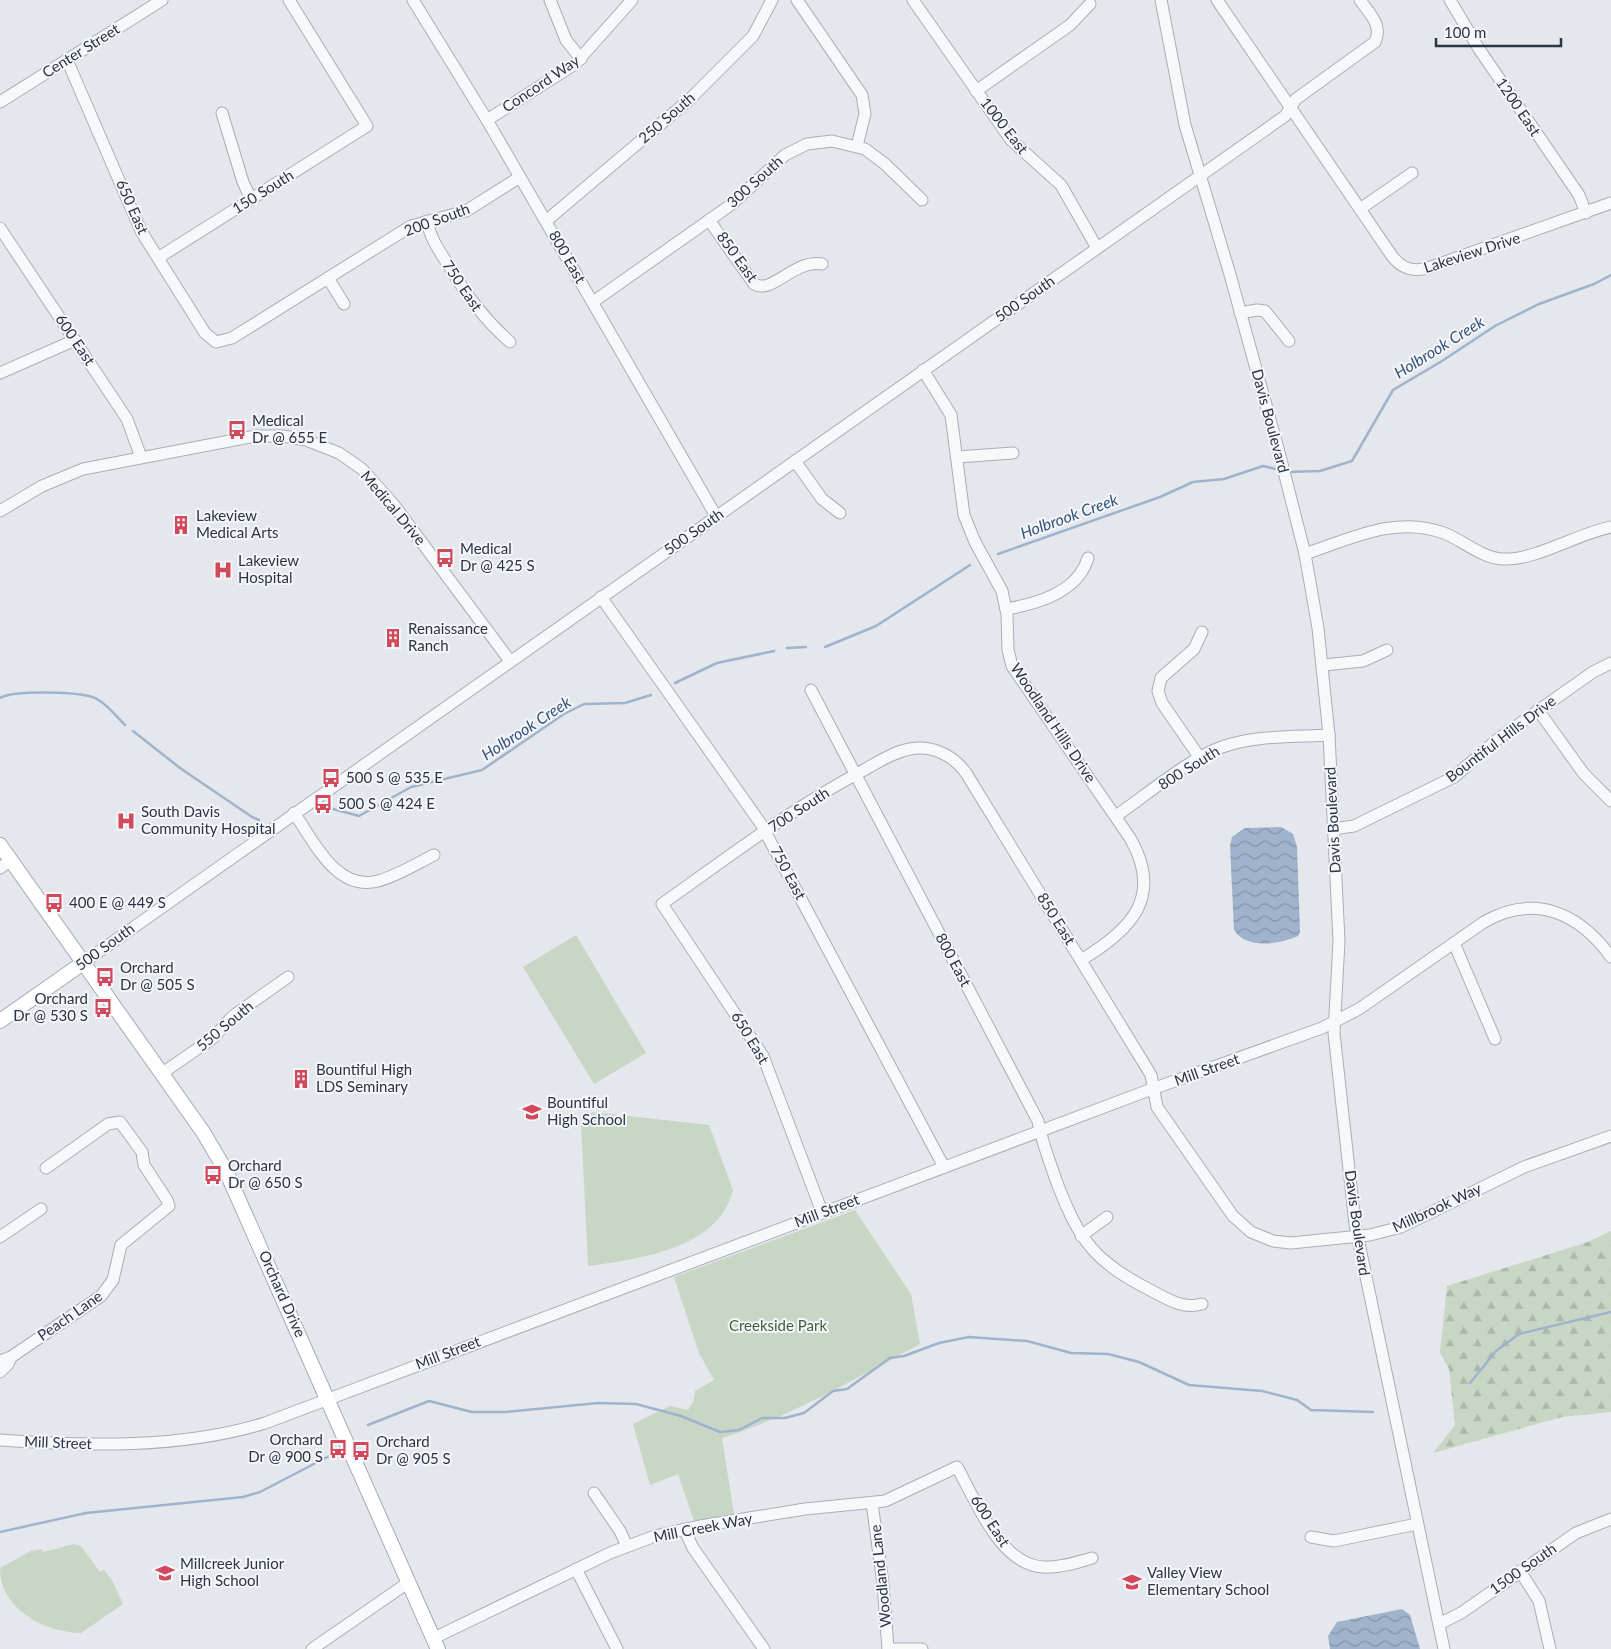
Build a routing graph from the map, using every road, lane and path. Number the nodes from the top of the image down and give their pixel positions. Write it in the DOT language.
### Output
graph roads {
  1 [pos="162,0"];
  2 [pos="288,0"];
  3 [pos="413,0"];
  4 [pos="550,0"];
  5 [pos="632,0"];
  6 [pos="772,0"];
  7 [pos="797,0"];
  8 [pos="913,0"];
  9 [pos="1161,0"];
  10 [pos="1217,0"];
  11 [pos="1360,0"];
  12 [pos="1450,0"];
  13 [pos="1090,4"];
  14 [pos="581,59"];
  15 [pos="67,60"];
  16 [pos="976,91"];
  17 [pos="0,102"];
  18 [pos="1291,107"];
  19 [pos="222,112"];
  20 [pos="487,120"];
  21 [pos="857,146"];
  22 [pos="1412,173"];
  23 [pos="1200,175"];
  24 [pos="520,177"];
  25 [pos="251,199"];
  26 [pos="922,200"];
  27 [pos="1611,203"];
  28 [pos="1360,209"];
  29 [pos="1586,213"];
  30 [pos="709,220"];
  31 [pos="427,221"];
  32 [pos="546,221"];
  33 [pos="0,228"];
  34 [pos="1097,248"];
  35 [pos="158,258"];
  36 [pos="822,264"];
  37 [pos="328,278"];
  38 [pos="593,302"];
  39 [pos="344,304"];
  40 [pos="1240,313"];
  41 [pos="74,340"];
  42 [pos="1290,341"];
  43 [pos="216,342"];
  44 [pos="510,342"];
  45 [pos="923,370"];
  46 [pos="0,373"];
  47 [pos="1013,452"];
  48 [pos="141,457"];
  49 [pos="957,457"];
  50 [pos="795,461"];
  51 [pos="0,512"];
  52 [pos="840,513"];
  53 [pos="716,516"];
  54 [pos="1611,527"];
  55 [pos="1304,554"];
  56 [pos="1088,558"];
  57 [pos="601,597"];
  58 [pos="1006,609"];
  59 [pos="1202,632"];
  60 [pos="1387,650"];
  61 [pos="510,661"];
  62 [pos="1611,663"];
  63 [pos="1324,665"];
  64 [pos="811,690"];
  65 [pos="1538,710"];
  66 [pos="1329,735"];
  67 [pos="948,756"];
  68 [pos="1200,758"];
  69 [pos="855,775"];
  70 [pos="1611,801"];
  71 [pos="294,813"];
  72 [pos="1116,816"];
  73 [pos="1333,829"];
  74 [pos="766,831"];
  75 [pos="0,845"];
  76 [pos="434,855"];
  77 [pos="6,864"];
  78 [pos="662,904"];
  79 [pos="1454,943"];
  80 [pos="1611,957"];
  81 [pos="1082,960"];
  82 [pos="83,963"];
  83 [pos="288,978"];
  84 [pos="0,1021"];
  85 [pos="1334,1023"];
  86 [pos="1495,1040"];
  87 [pos="161,1074"];
  88 [pos="1153,1089"];
  89 [pos="1040,1131"];
  90 [pos="1611,1136"];
  91 [pos="944,1167"];
  92 [pos="46,1168"];
  93 [pos="41,1209"];
  94 [pos="822,1212"];
  95 [pos="1107,1217"];
  96 [pos="1081,1236"];
  97 [pos="1357,1236"];
  98 [pos="0,1237"];
  99 [pos="1202,1304"];
  100 [pos="5,1359"];
  101 [pos="0,1372"];
  102 [pos="327,1398"];
  103 [pos="0,1440"];
  104 [pos="957,1467"];
  105 [pos="594,1493"];
  106 [pos="872,1503"];
  107 [pos="1611,1519"];
  108 [pos="1417,1524"];
  109 [pos="684,1529"];
  110 [pos="1311,1537"];
  111 [pos="627,1546"];
  112 [pos="1092,1558"];
  113 [pos="576,1569"];
  114 [pos="1520,1571"];
  115 [pos="409,1582"];
  116 [pos="1439,1624"];
  117 [pos="436,1643"];
  118 [pos="312,1649"];
  119 [pos="617,1649"];
  120 [pos="764,1649"];
  121 [pos="888,1649"];
  122 [pos="922,1649"];
  123 [pos="1444,1649"];
  124 [pos="1550,1649"];
  1 -- 15 [label="street, Center Street"];
  2 -- 25 [label="street, 150 South"];
  3 -- 20 [label="street, 800 East"];
  4 -- 14 [label="street"];
  5 -- 14 [label="street, Concord Way"];
  6 -- 32 [label="street, 250 South"];
  7 -- 21 [label="street"];
  8 -- 16 [label="street, 1000 East"];
  9 -- 23 [label="street, Davis Boulevard"];
  10 -- 18 [label="street, Lakeview Drive"];
  11 -- 18 [label="street, 500 South"];
  12 -- 29 [label="street, 1200 East"];
  13 -- 16 [label="street"];
  14 -- 20 [label="street, Concord Way"];
  15 -- 17 [label="street, Center Street"];
  15 -- 35 [label="street, 650 East"];
  16 -- 34 [label="street, 1000 East"];
  18 -- 23 [label="street, 500 South"];
  18 -- 28 [label="street, Lakeview Drive"];
  19 -- 25 [label="street"];
  20 -- 24 [label="street, 800 East"];
  21 -- 26 [label="street, 300 South"];
  21 -- 30 [label="street, 300 South"];
  22 -- 28 [label="street"];
  23 -- 34 [label="street, 500 South"];
  23 -- 40 [label="street, Davis Boulevard"];
  24 -- 31 [label="street, 200 South"];
  24 -- 32 [label="street, 800 East"];
  25 -- 35 [label="street, 150 South"];
  27 -- 29 [label="street, Lakeview Drive"];
  28 -- 29 [label="street, Lakeview Drive"];
  30 -- 36 [label="street, 850 East"];
  30 -- 38 [label="street, 300 South"];
  31 -- 37 [label="street, 200 South"];
  31 -- 44 [label="street, 750 East"];
  32 -- 38 [label="street, 800 East"];
  33 -- 41 [label="street, 600 East"];
  34 -- 45 [label="street, 500 South"];
  35 -- 43 [label="street, 650 East"];
  37 -- 39 [label="street"];
  37 -- 43 [label="street, 200 South"];
  38 -- 53 [label="street, 800 East"];
  40 -- 42 [label="street"];
  40 -- 55 [label="street, Davis Boulevard"];
  41 -- 46 [label="street"];
  41 -- 48 [label="street, 600 East"];
  45 -- 49 [label="street, Woodland Hills Drive"];
  45 -- 50 [label="street, 500 South"];
  47 -- 49 [label="street"];
  48 -- 51 [label="street, Medical Drive"];
  48 -- 61 [label="street, Medical Drive"];
  49 -- 58 [label="street, Woodland Hills Drive"];
  50 -- 52 [label="street"];
  50 -- 53 [label="street, 500 South"];
  53 -- 57 [label="street, 500 South"];
  54 -- 55 [label="street"];
  55 -- 63 [label="street, Davis Boulevard"];
  56 -- 58 [label="street"];
  57 -- 61 [label="street, 500 South"];
  57 -- 74 [label="street, 750 East"];
  58 -- 72 [label="street, Woodland Hills Drive"];
  59 -- 68 [label="street"];
  60 -- 63 [label="street"];
  61 -- 71 [label="street, 500 South"];
  62 -- 65 [label="street, Bountiful Hills Drive"];
  63 -- 66 [label="street, Davis Boulevard"];
  64 -- 69 [label="street, 800 East"];
  65 -- 70 [label="street"];
  65 -- 73 [label="street, Bountiful Hills Drive"];
  66 -- 68 [label="street, 800 South"];
  66 -- 73 [label="street, Davis Boulevard"];
  67 -- 69 [label="street, 700 South"];
  67 -- 81 [label="street, 850 East"];
  68 -- 72 [label="street, 800 South"];
  69 -- 74 [label="street, 700 South"];
  69 -- 89 [label="street, 800 East"];
  71 -- 76 [label="street"];
  71 -- 82 [label="street, 500 South"];
  72 -- 81 [label="street, Woodland Hills Drive"];
  73 -- 85 [label="street, Davis Boulevard"];
  74 -- 78 [label="street, 700 South"];
  74 -- 91 [label="street, 750 East"];
  75 -- 77 [label="main road, Orchard Drive"];
  77 -- 82 [label="main road, Orchard Drive"];
  78 -- 94 [label="street, 650 East"];
  79 -- 80 [label="street, Mill Street"];
  79 -- 85 [label="street, Mill Street"];
  79 -- 86 [label="street"];
  81 -- 88 [label="street, 850 East"];
  82 -- 84 [label="main road, 500 South"];
  82 -- 87 [label="main road, Orchard Drive"];
  83 -- 87 [label="street, 550 South"];
  85 -- 88 [label="street, Mill Street"];
  85 -- 97 [label="street, Davis Boulevard"];
  87 -- 102 [label="main road, Orchard Drive"];
  88 -- 89 [label="street, Mill Street"];
  88 -- 97 [label="street, Millbrook Way"];
  89 -- 91 [label="street, Mill Street"];
  89 -- 96 [label="street, 800 East"];
  90 -- 97 [label="street, Millbrook Way"];
  91 -- 94 [label="street, Mill Street"];
  92 -- 100 [label="street, Peach Lane"];
  93 -- 98 [label="street"];
  94 -- 102 [label="street, Mill Street"];
  95 -- 96 [label="street"];
  96 -- 99 [label="street, 800 East"];
  97 -- 108 [label="street, Davis Boulevard"];
  100 -- 101 [label="street, Peach Lane"];
  102 -- 103 [label="street, Mill Street"];
  102 -- 115 [label="main road, Orchard Drive"];
  104 -- 106 [label="street, Mill Creek Way"];
  104 -- 112 [label="street, 600 East"];
  105 -- 111 [label="street"];
  106 -- 109 [label="street, Mill Creek Way"];
  106 -- 121 [label="street, Woodland Lane"];
  107 -- 114 [label="street, 1500 South"];
  108 -- 110 [label="street"];
  108 -- 116 [label="street, Davis Boulevard"];
  109 -- 111 [label="street, Mill Creek Way"];
  109 -- 120 [label="street"];
  111 -- 113 [label="street, Mill Creek Way"];
  113 -- 117 [label="street, Mill Creek Way"];
  113 -- 119 [label="street"];
  114 -- 116 [label="street, 1500 South"];
  114 -- 124 [label="street"];
  115 -- 117 [label="main road, Orchard Drive"];
  115 -- 118 [label="street"];
  116 -- 123 [label="street, Davis Boulevard"];
  121 -- 122 [label="street"];
}
